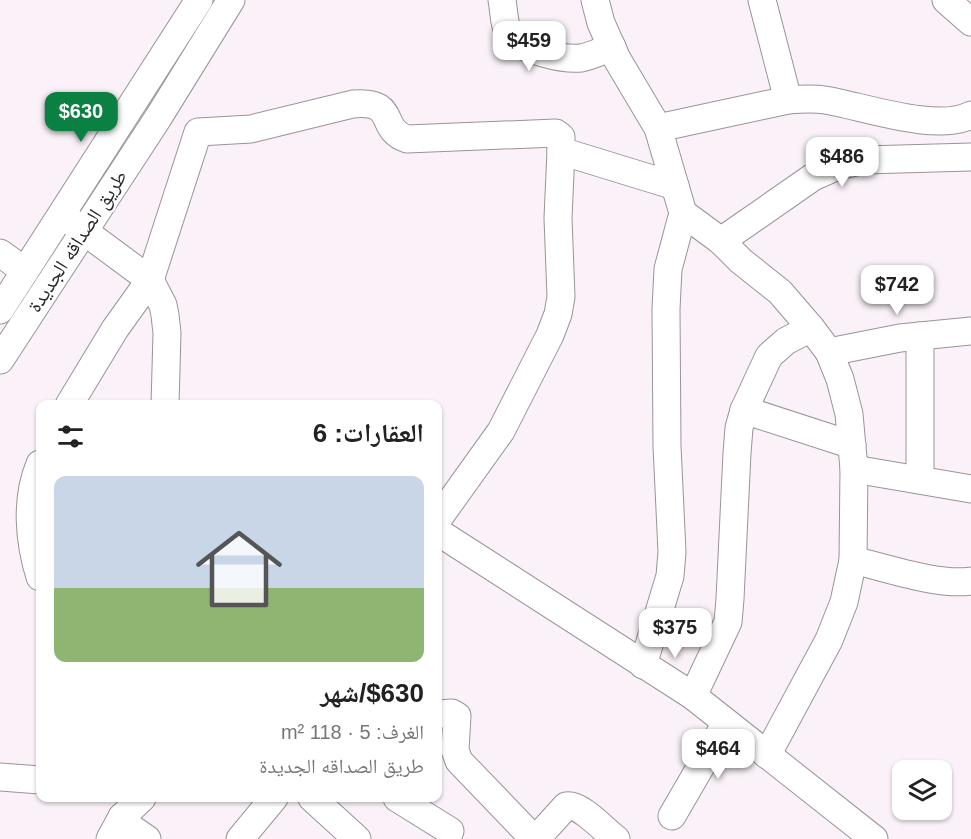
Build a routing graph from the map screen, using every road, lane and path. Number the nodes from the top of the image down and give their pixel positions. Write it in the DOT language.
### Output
graph roads {
  1 [pos="231,0"];
  2 [pos="502,0"];
  3 [pos="595,0"];
  4 [pos="762,0"];
  5 [pos="946,0"];
  6 [pos="192,11"];
  7 [pos="971,22"];
  8 [pos="210,35"];
  9 [pos="612,48"];
  10 [pos="788,100"];
  11 [pos="971,115"];
  12 [pos="158,118"];
  13 [pos="658,128"];
  14 [pos="198,132"];
  15 [pos="561,151"];
  16 [pos="971,157"];
  17 [pos="675,186"];
  18 [pos="683,213"];
  19 [pos="62,215"];
  20 [pos="83,231"];
  21 [pos="721,241"];
  22 [pos="0,253"];
  23 [pos="25,271"];
  24 [pos="150,280"];
  25 [pos="0,310"];
  26 [pos="811,328"];
  27 [pos="971,331"];
  28 [pos="920,336"];
  29 [pos="829,352"];
  30 [pos="0,360"];
  31 [pos="72,400"];
  32 [pos="165,400"];
  33 [pos="744,410"];
  34 [pos="853,457"];
  35 [pos="920,479"];
  36 [pos="36,482"];
  37 [pos="971,489"];
  38 [pos="442,513"];
  39 [pos="442,535"];
  40 [pos="853,560"];
  41 [pos="36,563"];
  42 [pos="971,581"];
  43 [pos="643,665"];
  44 [pos="693,696"];
  45 [pos="442,714"];
  46 [pos="726,723"];
  47 [pos="767,755"];
  48 [pos="0,777"];
  49 [pos="36,780"];
  50 [pos="139,802"];
  51 [pos="271,802"];
  52 [pos="316,802"];
  53 [pos="403,802"];
  54 [pos="672,816"];
  55 [pos="116,828"];
  56 [pos="842,830"];
  57 [pos="450,831"];
  58 [pos="147,839"];
  59 [pos="240,839"];
  60 [pos="357,839"];
  61 [pos="535,839"];
  62 [pos="616,839"];
  63 [pos="874,839"];
  1 -- 8 [label="street, طريق الصداقه الجديدة"];
  2 -- 9 [label="street"];
  3 -- 9 [label="street"];
  4 -- 10 [label="street"];
  5 -- 7 [label="street"];
  6 -- 8 [label="street"];
  6 -- 19 [label="street, طريق الصداقه الجديدة"];
  8 -- 12 [label="street, طريق الصداقه الجديدة"];
  9 -- 13 [label="street"];
  10 -- 11 [label="street"];
  10 -- 13 [label="street"];
  12 -- 14 [label="street"];
  12 -- 20 [label="street, طريق الصداقه الجديدة"];
  13 -- 17 [label="street"];
  14 -- 15 [label="street"];
  14 -- 24 [label="street"];
  15 -- 17 [label="street"];
  15 -- 38 [label="street"];
  16 -- 21 [label="street"];
  17 -- 18 [label="street"];
  18 -- 21 [label="street"];
  18 -- 43 [label="street"];
  19 -- 20 [label="street"];
  19 -- 23 [label="street, طريق الصداقه الجديدة"];
  20 -- 24 [label="street"];
  20 -- 30 [label="street, طريق الصداقه الجديدة"];
  21 -- 26 [label="street"];
  22 -- 23 [label="street"];
  23 -- 25 [label="street, طريق الصداقه الجديدة"];
  24 -- 31 [label="street"];
  24 -- 32 [label="street"];
  26 -- 29 [label="street"];
  26 -- 33 [label="street"];
  27 -- 28 [label="street"];
  28 -- 29 [label="street"];
  28 -- 35 [label="street"];
  29 -- 34 [label="street"];
  33 -- 34 [label="street"];
  33 -- 44 [label="street"];
  34 -- 35 [label="street"];
  34 -- 40 [label="street"];
  35 -- 37 [label="street"];
  36 -- 41 [label="street"];
  39 -- 43 [label="street"];
  40 -- 42 [label="street"];
  40 -- 47 [label="street"];
  43 -- 44 [label="street"];
  44 -- 46 [label="street"];
  45 -- 61 [label="street"];
  46 -- 47 [label="street"];
  46 -- 54 [label="street"];
  47 -- 56 [label="street"];
  48 -- 49 [label="street"];
  50 -- 55 [label="street"];
  51 -- 59 [label="street"];
  52 -- 60 [label="street"];
  53 -- 57 [label="street"];
  55 -- 58 [label="street"];
  56 -- 63 [label="street"];
  61 -- 62 [label="street"];
}
